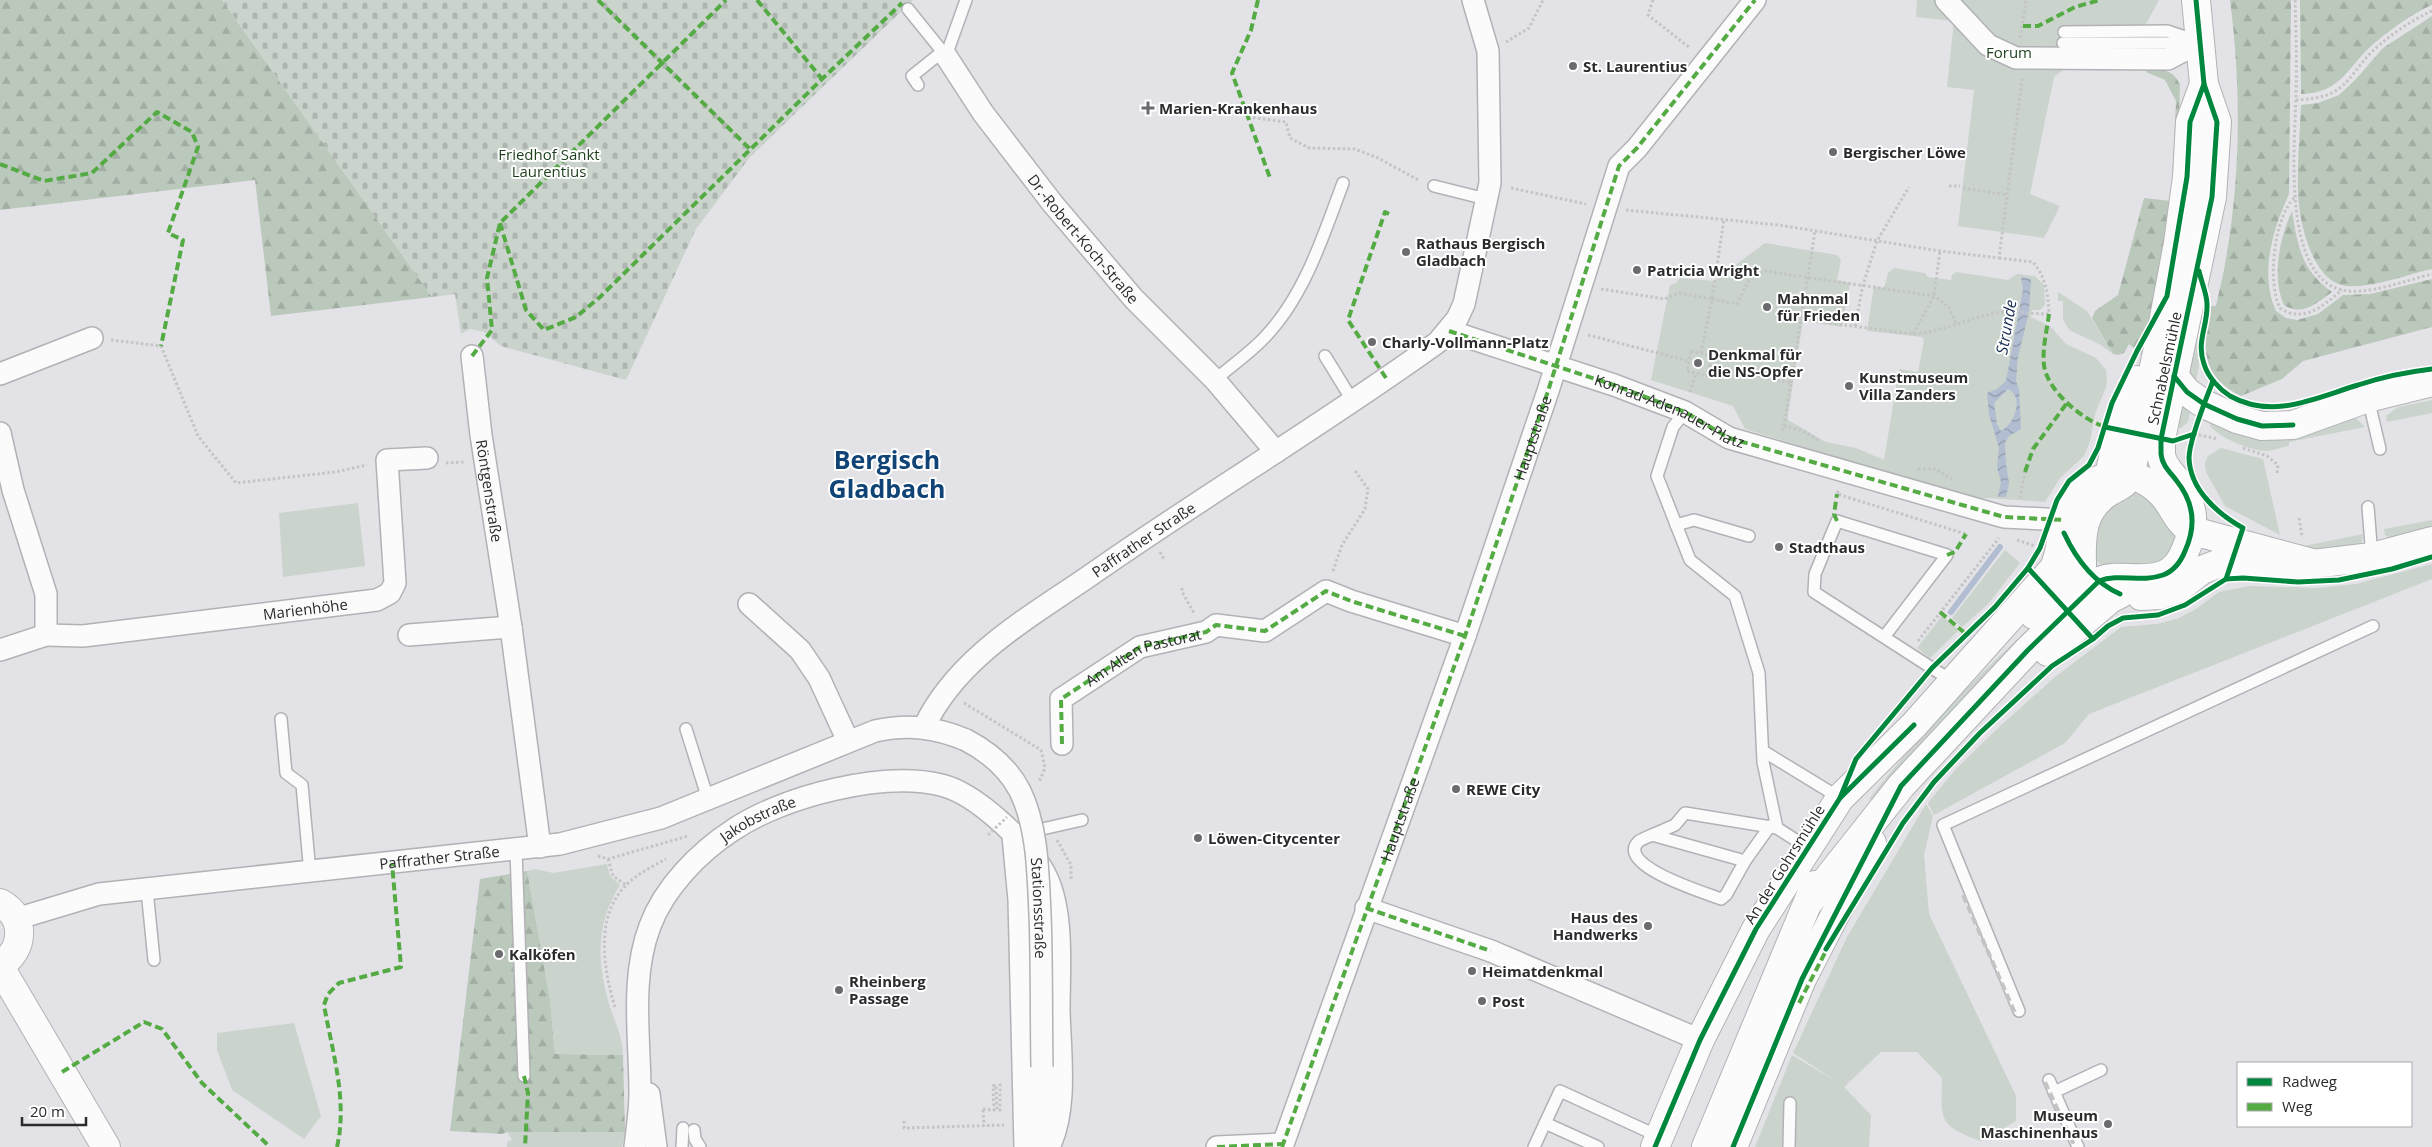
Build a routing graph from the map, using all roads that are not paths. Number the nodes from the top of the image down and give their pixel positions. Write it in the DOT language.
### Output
graph roads {
  1 [pos="966,0"];
  2 [pos="1473,0"];
  3 [pos="1755,0"];
  4 [pos="1946,0"];
  5 [pos="2196,0"];
  6 [pos="908,10"];
  7 [pos="2064,38"];
  8 [pos="2200,42"];
  9 [pos="944,54"];
  10 [pos="2204,84"];
  11 [pos="918,85"];
  12 [pos="1344,183"];
  13 [pos="1429,185"];
  14 [pos="1488,191"];
  15 [pos="1449,331"];
  16 [pos="92,338"];
  17 [pos="472,356"];
  18 [pos="1325,356"];
  19 [pos="1556,366"];
  20 [pos="0,374"];
  21 [pos="2174,376"];
  22 [pos="1215,380"];
  23 [pos="2432,382"];
  24 [pos="2368,398"];
  25 [pos="1352,400"];
  26 [pos="1685,412"];
  27 [pos="0,432"];
  28 [pos="2380,449"];
  29 [pos="1276,452"];
  30 [pos="427,458"];
  31 [pos="2119,475"];
  32 [pos="2368,507"];
  33 [pos="1676,525"];
  34 [pos="2065,527"];
  35 [pos="2193,531"];
  36 [pos="1749,536"];
  37 [pos="2432,541"];
  38 [pos="2372,557"];
  39 [pos="2316,564"];
  40 [pos="2100,580"];
  41 [pos="749,604"];
  42 [pos="2373,626"];
  43 [pos="511,627"];
  44 [pos="46,635"];
  45 [pos="409,635"];
  46 [pos="1466,636"];
  47 [pos="1884,637"];
  48 [pos="0,650"];
  49 [pos="1956,676"];
  50 [pos="281,719"];
  51 [pos="1914,724"];
  52 [pos="924,727"];
  53 [pos="686,729"];
  54 [pos="848,741"];
  55 [pos="1062,744"];
  56 [pos="1763,751"];
  57 [pos="1901,786"];
  58 [pos="1840,798"];
  59 [pos="708,799"];
  60 [pos="1082,820"];
  61 [pos="1774,827"];
  62 [pos="1652,835"];
  63 [pos="1013,836"];
  64 [pos="540,846"];
  65 [pos="1808,848"];
  66 [pos="516,850"];
  67 [pos="1745,861"];
  68 [pos="310,872"];
  69 [pos="147,890"];
  70 [pos="1809,902"];
  71 [pos="1366,908"];
  72 [pos="8,911"];
  73 [pos="154,960"];
  74 [pos="0,966"];
  75 [pos="2019,1011"];
  76 [pos="1700,1040"];
  77 [pos="639,1049"];
  78 [pos="2101,1070"];
  79 [pos="524,1076"];
  80 [pos="2048,1080"];
  81 [pos="2054,1092"];
  82 [pos="1790,1103"];
  83 [pos="1545,1122"];
  84 [pos="1658,1142"];
  85 [pos="1282,1145"];
  86 [pos="106,1147"];
  87 [pos="635,1147"];
  88 [pos="656,1147"];
  89 [pos="682,1147"];
  90 [pos="700,1147"];
  91 [pos="1026,1147"];
  92 [pos="1045,1147"];
  93 [pos="1049,1147"];
  94 [pos="1217,1147"];
  95 [pos="1534,1147"];
  96 [pos="1598,1147"];
  97 [pos="1706,1147"];
  98 [pos="1733,1147"];
  99 [pos="1789,1147"];
  100 [pos="2078,1147"];
  1 -- 9 [label="lane"];
  2 -- 14 [label="street"];
  3 -- 19 [label="street, Hauptstraße"];
  4 -- 8 [label="street"];
  5 -- 8 [label="main road, Schnabelsmühle"];
  6 -- 9 [label="lane"];
  7 -- 8 [label="lane"];
  8 -- 10 [label="main road, Schnabelsmühle"];
  9 -- 11 [label="lane"];
  9 -- 22 [label="street, Dr.-Robert-Koch-Straße"];
  10 -- 21 [label="main road, Schnabelsmühle"];
  10 -- 31 [label="main road, Schnabelsmühle"];
  12 -- 22 [label="lane"];
  13 -- 14 [label="lane"];
  14 -- 15 [label="street"];
  15 -- 19 [label="street, Konrad-Adenauer-Platz"];
  15 -- 25 [label="street, Paffrather Straße"];
  16 -- 20 [label="street"];
  17 -- 43 [label="street, Röntgenstraße"];
  18 -- 25 [label="lane"];
  19 -- 26 [label="street, Konrad-Adenauer-Platz"];
  19 -- 46 [label="street, Hauptstraße"];
  21 -- 24 [label="main road"];
  21 -- 35 [label="main road, Schnabelsmühle"];
  22 -- 29 [label="street, Dr.-Robert-Koch-Straße"];
  23 -- 24 [label="main road"];
  24 -- 28 [label="lane"];
  25 -- 29 [label="street, Paffrather Straße"];
  26 -- 33 [label="lane"];
  26 -- 34 [label="street, Konrad-Adenauer-Platz"];
  27 -- 44 [label="street"];
  29 -- 52 [label="street, Paffrather Straße"];
  30 -- 44 [label="street, Marienhöhe"];
  31 -- 34 [label="main road"];
  31 -- 35 [label="main road"];
  31 -- 40 [label="main road"];
  32 -- 38 [label="lane"];
  33 -- 36 [label="lane"];
  33 -- 56 [label="lane"];
  34 -- 40 [label="main road"];
  34 -- 49 [label="main road, An der Gohrsmühle"];
  35 -- 39 [label="main road"];
  35 -- 40 [label="main road, Schnabelsmühle"];
  37 -- 38 [label="main road"];
  38 -- 39 [label="main road"];
  39 -- 40 [label="main road"];
  40 -- 49 [label="main road, An der Gohrsmühle"];
  40 -- 57 [label="main road"];
  41 -- 54 [label="street"];
  42 -- 75 [label="lane"];
  43 -- 45 [label="street"];
  43 -- 64 [label="street, Röntgenstraße"];
  44 -- 48 [label="street, Marienhöhe"];
  46 -- 55 [label="street, Am Alten Pastorat"];
  46 -- 71 [label="street, Hauptstraße"];
  47 -- 47 [label="lane"];
  47 -- 49 [label="lane"];
  49 -- 51 [label="main road, An der Gohrsmühle"];
  50 -- 68 [label="lane"];
  51 -- 58 [label="main road, An der Gohrsmühle"];
  51 -- 70 [label="main road"];
  52 -- 54 [label="street, Paffrather Straße"];
  52 -- 92 [label="street, Stationsstraße, bridge"];
  53 -- 59 [label="lane"];
  54 -- 59 [label="street, Paffrather Straße"];
  56 -- 58 [label="lane"];
  56 -- 61 [label="lane"];
  57 -- 70 [label="main road"];
  57 -- 98 [label="main road"];
  58 -- 65 [label="main road, An der Gohrsmühle"];
  59 -- 64 [label="street, Paffrather Straße"];
  60 -- 63 [label="lane"];
  61 -- 62 [label="lane"];
  61 -- 65 [label="lane"];
  61 -- 67 [label="lane"];
  62 -- 67 [label="lane"];
  62 -- 67 [label="lane"];
  63 -- 77 [label="street, Jakobstraße"];
  63 -- 91 [label="street"];
  63 -- 93 [label="street, Jakobstraße"];
  64 -- 66 [label="street, Paffrather Straße"];
  65 -- 76 [label="main road, An der Gohrsmühle"];
  66 -- 68 [label="street, Paffrather Straße"];
  66 -- 79 [label="lane"];
  68 -- 69 [label="street, Paffrather Straße"];
  69 -- 72 [label="street, Paffrather Straße"];
  69 -- 73 [label="lane"];
  70 -- 97 [label="main road"];
  71 -- 76 [label="street"];
  71 -- 85 [label="street, Hauptstraße"];
  72 -- 74 [label="main road"];
  74 -- 86 [label="main road"];
  76 -- 84 [label="main road, An der Gohrsmühle"];
  77 -- 87 [label="street, Jakobstraße"];
  77 -- 88 [label="street, Jakobstraße"];
  78 -- 81 [label="lane"];
  80 -- 81 [label="lane"];
  81 -- 100 [label="lane"];
  82 -- 99 [label="lane"];
  83 -- 84 [label="lane"];
  83 -- 95 [label="lane"];
  83 -- 96 [label="lane"];
  85 -- 94 [label="street"];
  89 -- 90 [label="lane"];
}
